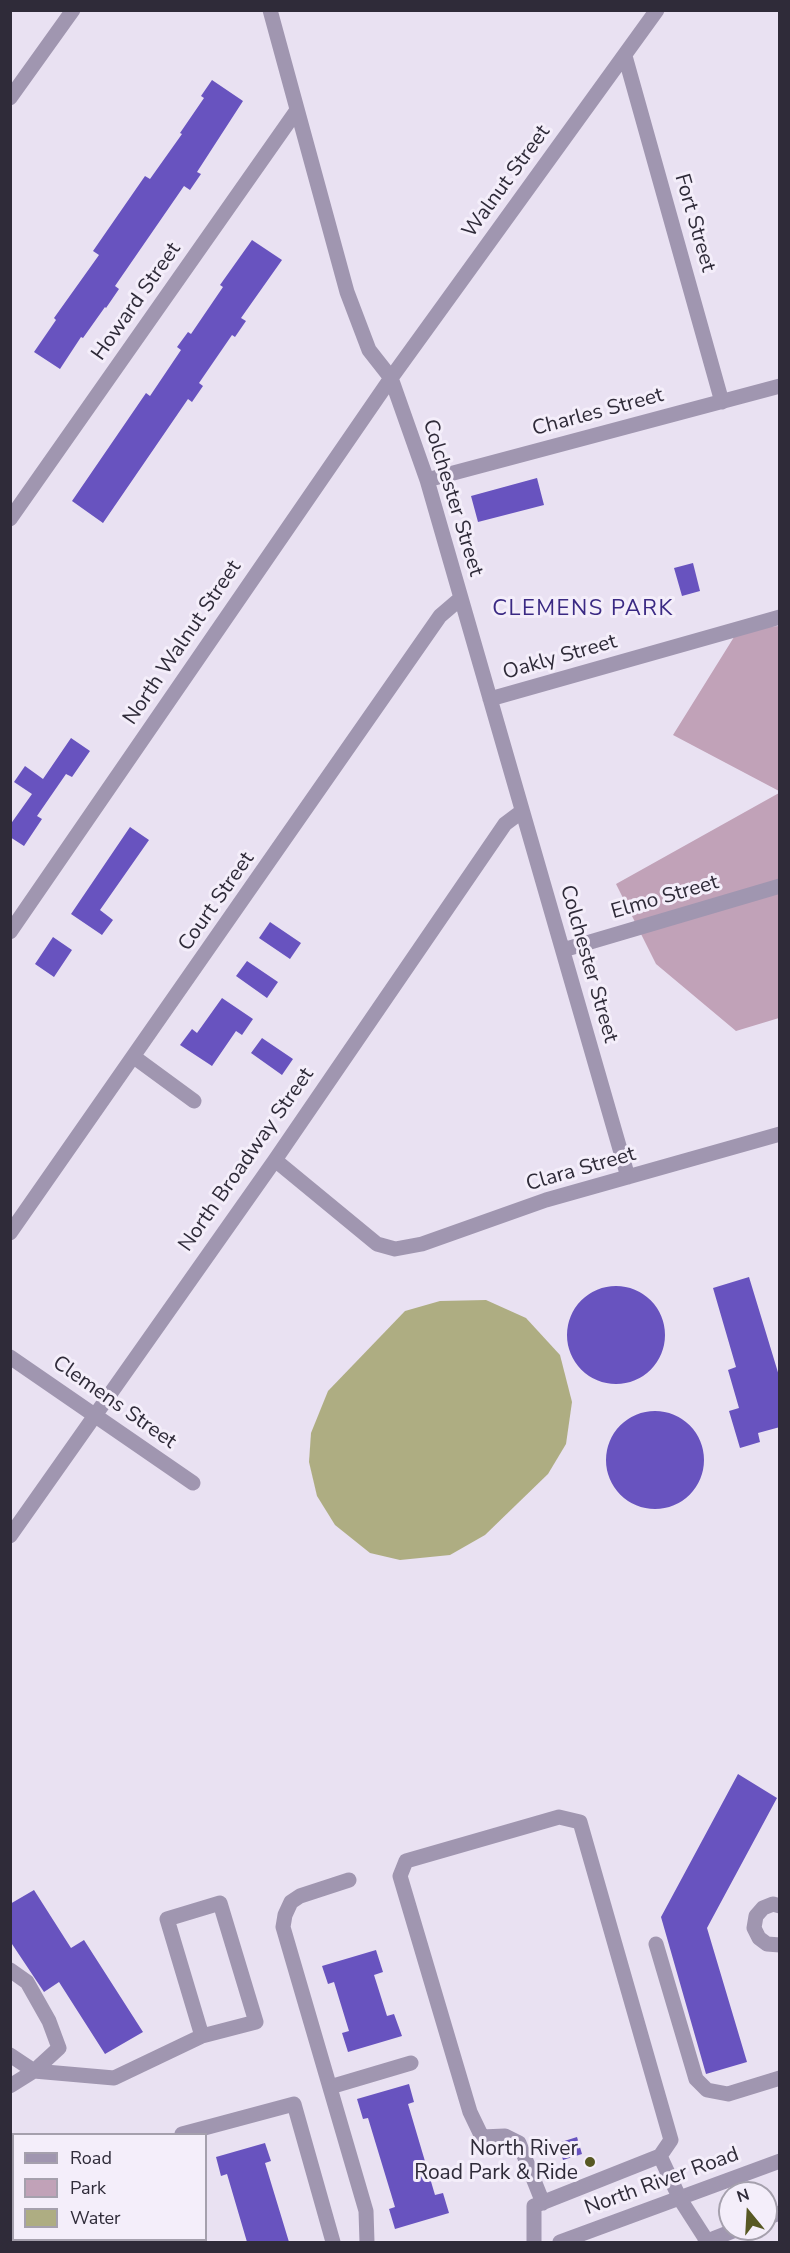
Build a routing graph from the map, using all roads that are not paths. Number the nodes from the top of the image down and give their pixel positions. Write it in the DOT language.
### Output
graph roads {
  1 [pos="270,10"];
  2 [pos="657,10"];
  3 [pos="68,13"];
  4 [pos="625,56"];
  5 [pos="10,98"];
  6 [pos="297,110"];
  7 [pos="390,378"];
  8 [pos="780,386"];
  9 [pos="722,402"];
  10 [pos="427,480"];
  11 [pos="10,519"];
  12 [pos="461,598"];
  13 [pos="780,617"];
  14 [pos="490,699"];
  15 [pos="521,812"];
  16 [pos="780,886"];
  17 [pos="10,932"];
  18 [pos="563,950"];
  19 [pos="134,1058"];
  20 [pos="194,1101"];
  21 [pos="780,1134"];
  22 [pos="274,1160"];
  23 [pos="628,1177"];
  24 [pos="10,1233"];
  25 [pos="10,1357"];
  26 [pos="94,1414"];
  27 [pos="193,1483"];
  28 [pos="10,1536"];
  29 [pos="349,1880"];
  30 [pos="779,1905"];
  31 [pos="656,1944"];
  32 [pos="779,1946"];
  33 [pos="10,1970"];
  34 [pos="202,2036"];
  35 [pos="10,2055"];
  36 [pos="411,2063"];
  37 [pos="34,2071"];
  38 [pos="780,2078"];
  39 [pos="10,2086"];
  40 [pos="330,2087"];
  41 [pos="186,2133"];
  42 [pos="660,2156"];
  43 [pos="780,2161"];
  44 [pos="680,2199"];
  45 [pos="543,2203"];
  46 [pos="333,2242"];
  47 [pos="367,2242"];
  48 [pos="534,2242"];
  49 [pos="560,2242"];
  50 [pos="706,2242"];
  1 -- 6 [label="street, Colchester Street"];
  2 -- 4 [label="street, Walnut Street"];
  3 -- 5 [label="street"];
  4 -- 7 [label="street, Walnut Street"];
  4 -- 9 [label="street, Fort Street"];
  6 -- 7 [label="street, Colchester Street"];
  6 -- 11 [label="street, Howard Street"];
  7 -- 10 [label="street, Colchester Street"];
  7 -- 17 [label="street, North Walnut Street"];
  8 -- 9 [label="street, Charles Street"];
  9 -- 10 [label="street, Charles Street"];
  10 -- 12 [label="street, Colchester Street"];
  12 -- 14 [label="street, Colchester Street"];
  12 -- 19 [label="street, Court Street"];
  13 -- 14 [label="street, Oakly Street"];
  14 -- 15 [label="street, Colchester Street"];
  15 -- 18 [label="street, Colchester Street"];
  15 -- 22 [label="street, North Broadway Street"];
  16 -- 18 [label="street, Elmo Street"];
  18 -- 23 [label="street, Colchester Street"];
  19 -- 20 [label="street"];
  19 -- 24 [label="street, Court Street"];
  21 -- 23 [label="street, Clara Street"];
  22 -- 23 [label="street, Clara Street"];
  22 -- 26 [label="street, North Broadway Street"];
  25 -- 26 [label="street, Clemens Street"];
  26 -- 27 [label="street, Clemens Street"];
  26 -- 28 [label="street, North Broadway Street"];
  29 -- 40 [label="street"];
  30 -- 32 [label="street"];
  31 -- 38 [label="street"];
  33 -- 37 [label="street"];
  34 -- 34 [label="street"];
  34 -- 37 [label="street"];
  35 -- 37 [label="street"];
  36 -- 40 [label="street"];
  37 -- 39 [label="street"];
  40 -- 47 [label="street"];
  41 -- 46 [label="street"];
  42 -- 44 [label="street"];
  42 -- 45 [label="street"];
  42 -- 45 [label="street"];
  43 -- 44 [label="street, North River Road"];
  44 -- 49 [label="street, North River Road"];
  44 -- 50 [label="street"];
  45 -- 48 [label="street"];
}
